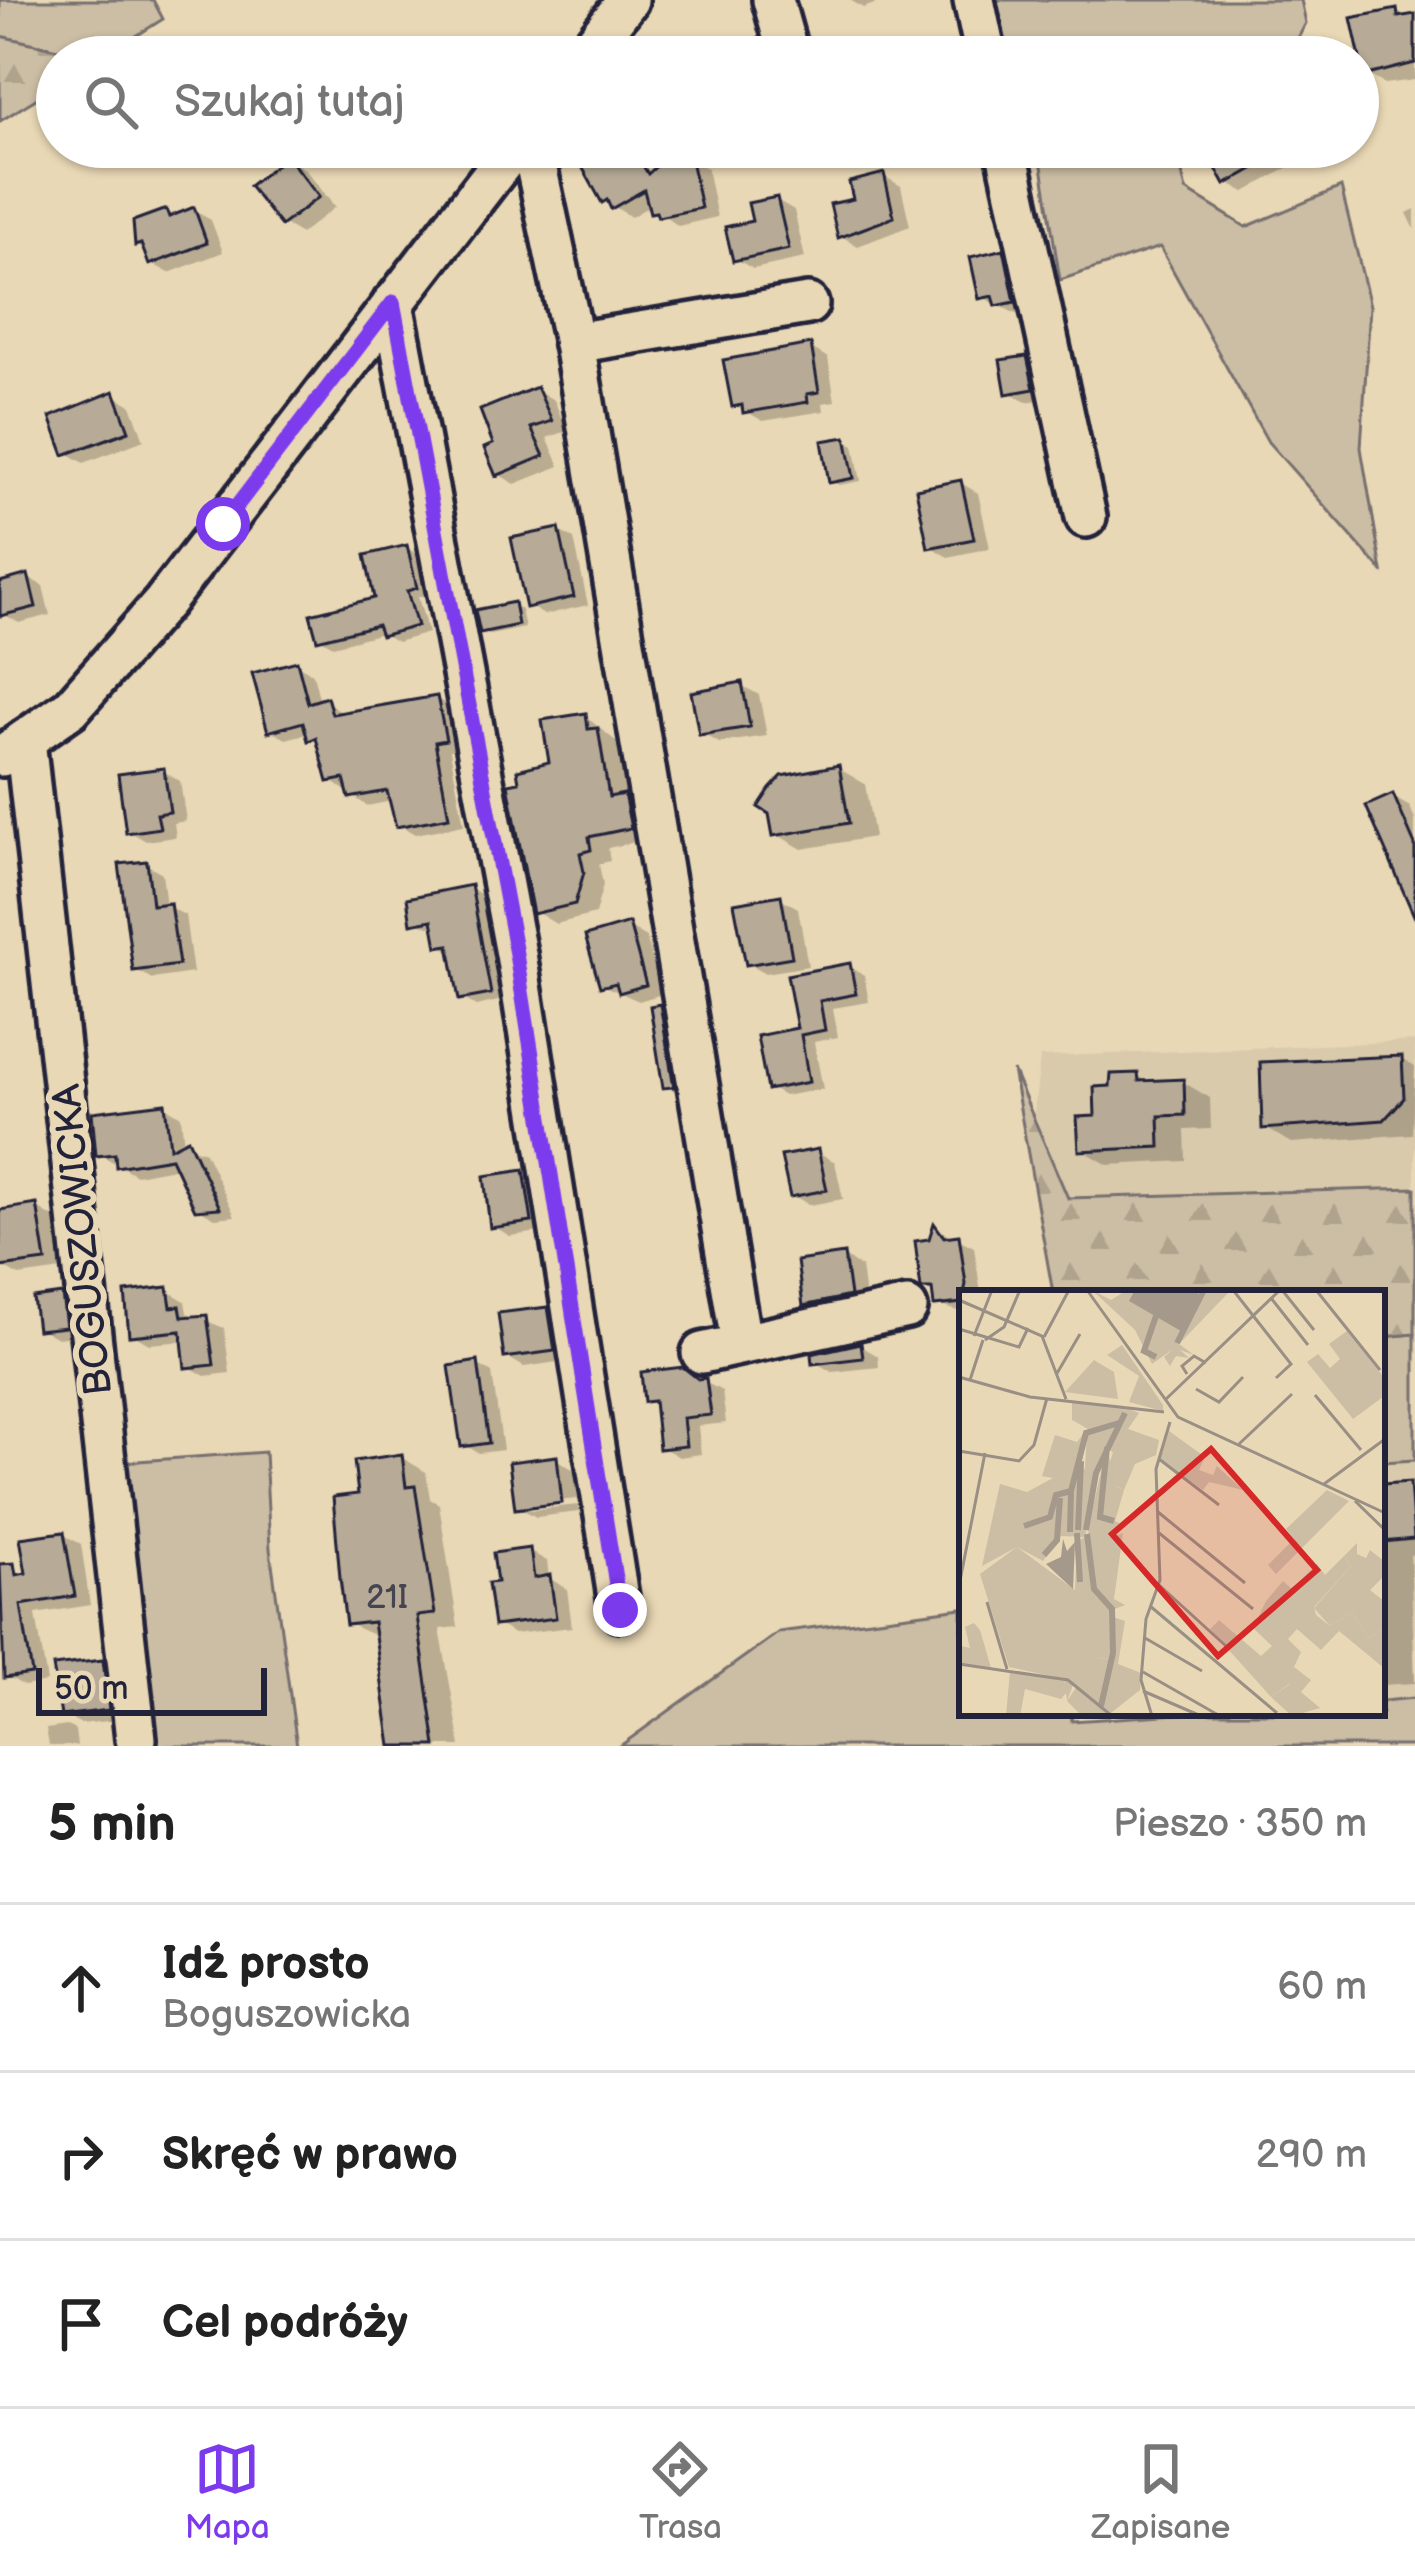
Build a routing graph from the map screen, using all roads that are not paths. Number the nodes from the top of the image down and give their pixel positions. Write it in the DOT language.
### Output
graph roads {
  1 [pos="628,0"];
  2 [pos="773,0"];
  3 [pos="974,0"];
  4 [pos="600,36"];
  5 [pos="783,36"];
  6 [pos="982,36"];
  7 [pos="498,168"];
  8 [pos="536,168"];
  9 [pos="1011,168"];
  10 [pos="393,302"];
  11 [pos="808,304"];
  12 [pos="574,343"];
  13 [pos="1086,518"];
  14 [pos="12,749"];
  15 [pos="907,1308"];
  16 [pos="740,1342"];
  17 [pos="702,1353"];
  18 [pos="620,1610"];
  19 [pos="136,1739"];
  1 -- 4 [label="street"];
  2 -- 5 [label="street"];
  3 -- 6 [label="street"];
  7 -- 10 [label="street, BOGUSZOWICKA"];
  8 -- 12 [label="street"];
  9 -- 13 [label="street"];
  10 -- 14 [label="street, BOGUSZOWICKA"];
  10 -- 18 [label="street"];
  11 -- 12 [label="street"];
  12 -- 16 [label="street"];
  14 -- 19 [label="street, BOGUSZOWICKA"];
  15 -- 16 [label="street"];
  16 -- 17 [label="street"];
}
